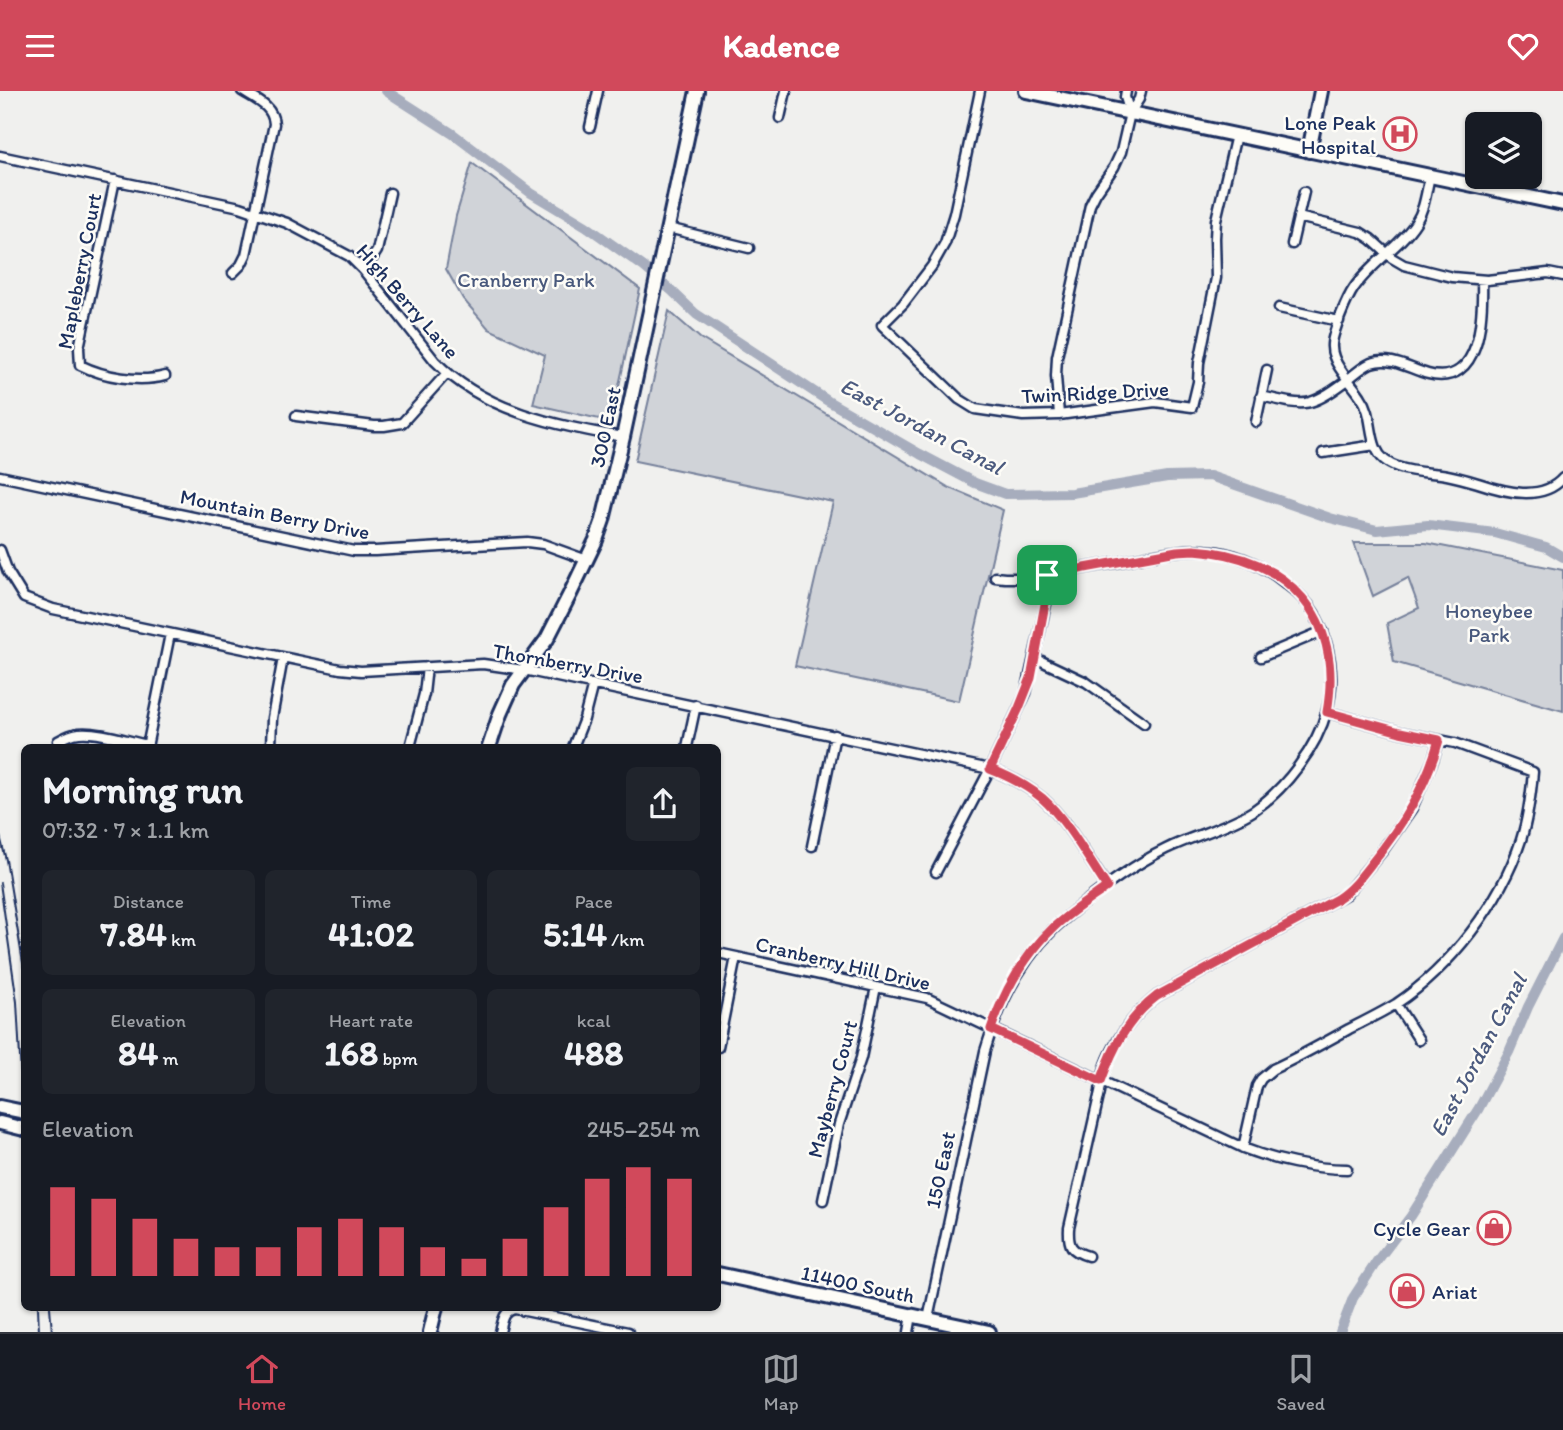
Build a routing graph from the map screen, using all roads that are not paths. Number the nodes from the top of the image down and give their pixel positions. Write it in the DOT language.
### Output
graph roads {
  1 [pos="242,91"];
  2 [pos="598,91"];
  3 [pos="697,91"];
  4 [pos="786,91"];
  5 [pos="980,91"];
  6 [pos="1026,91"];
  7 [pos="1126,91"];
  8 [pos="1141,91"];
  9 [pos="1321,91"];
  10 [pos="1129,113"];
  11 [pos="780,118"];
  12 [pos="590,127"];
  13 [pos="1236,135"];
  14 [pos="1309,151"];
  15 [pos="0,156"];
  16 [pos="1430,176"];
  17 [pos="115,180"];
  18 [pos="390,193"];
  19 [pos="1304,193"];
  20 [pos="1563,204"];
  21 [pos="256,211"];
  22 [pos="1298,217"];
  23 [pos="668,228"];
  24 [pos="1292,244"];
  25 [pos="749,248"];
  26 [pos="1387,254"];
  27 [pos="364,271"];
  28 [pos="233,273"];
  29 [pos="1563,276"];
  30 [pos="1482,280"];
  31 [pos="1279,308"];
  32 [pos="1339,321"];
  33 [pos="1267,370"];
  34 [pos="447,373"];
  35 [pos="165,376"];
  36 [pos="1348,379"];
  37 [pos="1261,396"];
  38 [pos="1059,415"];
  39 [pos="296,416"];
  40 [pos="1256,422"];
  41 [pos="623,437"];
  42 [pos="1375,445"];
  43 [pos="1323,453"];
  44 [pos="0,476"];
  45 [pos="1562,479"];
  46 [pos="0,550"];
  47 [pos="587,560"];
  48 [pos="1047,575"];
  49 [pos="995,576"];
  50 [pos="1323,631"];
  51 [pos="170,634"];
  52 [pos="1261,657"];
  53 [pos="283,658"];
  54 [pos="1035,658"];
  55 [pos="427,667"];
  56 [pos="524,670"];
  57 [pos="593,684"];
  58 [pos="696,705"];
  59 [pos="1327,712"];
  60 [pos="1144,723"];
  61 [pos="835,735"];
  62 [pos="1439,740"];
  63 [pos="58,741"];
  64 [pos="138,744"];
  65 [pos="147,744"];
  66 [pos="271,744"];
  67 [pos="411,744"];
  68 [pos="490,744"];
  69 [pos="574,744"];
  70 [pos="688,744"];
  71 [pos="990,769"];
  72 [pos="812,846"];
  73 [pos="936,872"];
  74 [pos="1107,887"];
  75 [pos="721,954"];
  76 [pos="736,957"];
  77 [pos="876,987"];
  78 [pos="1396,1004"];
  79 [pos="991,1029"];
  80 [pos="721,1032"];
  81 [pos="1419,1040"];
  82 [pos="1101,1081"];
  83 [pos="0,1107"];
  84 [pos="21,1111"];
  85 [pos="0,1123"];
  86 [pos="21,1128"];
  87 [pos="1243,1148"];
  88 [pos="1347,1169"];
  89 [pos="823,1200"];
  90 [pos="1088,1256"];
  91 [pos="721,1275"];
  92 [pos="435,1311"];
  93 [pos="507,1311"];
  94 [pos="525,1311"];
  95 [pos="912,1315"];
  96 [pos="928,1319"];
  97 [pos="430,1332"];
  98 [pos="500,1332"];
  99 [pos="628,1332"];
  100 [pos="909,1332"];
  101 [pos="989,1332"];
  1 -- 21 [label="street"];
  2 -- 12 [label="street"];
  3 -- 23 [label="street, 300 East"];
  4 -- 11 [label="street"];
  5 -- 38 [label="street, Twin Ridge Drive"];
  6 -- 10 [label="street"];
  7 -- 10 [label="street"];
  8 -- 10 [label="street"];
  9 -- 14 [label="street"];
  10 -- 13 [label="street"];
  10 -- 38 [label="street"];
  13 -- 14 [label="street"];
  13 -- 38 [label="street, Twin Ridge Drive"];
  14 -- 16 [label="street"];
  15 -- 17 [label="street, High Berry Lane"];
  16 -- 20 [label="street"];
  16 -- 26 [label="street"];
  17 -- 21 [label="street, High Berry Lane"];
  17 -- 35 [label="street, Mapleberry Court"];
  18 -- 27 [label="street"];
  19 -- 22 [label="street"];
  21 -- 27 [label="street, High Berry Lane"];
  21 -- 28 [label="street"];
  22 -- 24 [label="street"];
  22 -- 26 [label="street"];
  23 -- 25 [label="street"];
  23 -- 41 [label="street, 300 East"];
  26 -- 30 [label="street"];
  26 -- 32 [label="street"];
  27 -- 34 [label="street, High Berry Lane"];
  29 -- 30 [label="street"];
  30 -- 36 [label="street"];
  31 -- 32 [label="street"];
  32 -- 36 [label="street"];
  33 -- 37 [label="street"];
  34 -- 39 [label="street"];
  34 -- 41 [label="street, High Berry Lane"];
  36 -- 37 [label="street"];
  36 -- 42 [label="street"];
  37 -- 40 [label="street"];
  41 -- 47 [label="street, 300 East"];
  42 -- 43 [label="street"];
  42 -- 45 [label="street"];
  44 -- 47 [label="street, Mountain Berry Drive"];
  46 -- 51 [label="street, Thornberry Drive"];
  47 -- 56 [label="street, 300 East"];
  48 -- 49 [label="street"];
  48 -- 50 [label="street"];
  48 -- 54 [label="street"];
  50 -- 52 [label="street"];
  50 -- 59 [label="street"];
  51 -- 53 [label="street, Thornberry Drive"];
  51 -- 65 [label="street"];
  53 -- 55 [label="street, Thornberry Drive"];
  53 -- 66 [label="street"];
  54 -- 60 [label="street"];
  54 -- 71 [label="street"];
  55 -- 56 [label="street, Thornberry Drive"];
  55 -- 67 [label="street"];
  56 -- 57 [label="street, Thornberry Drive"];
  56 -- 68 [label="street, 300 East"];
  57 -- 58 [label="street, Thornberry Drive"];
  57 -- 69 [label="street"];
  58 -- 61 [label="street, Thornberry Drive"];
  58 -- 70 [label="street"];
  59 -- 62 [label="street"];
  59 -- 74 [label="street, 150 East"];
  61 -- 71 [label="street, Thornberry Drive"];
  61 -- 72 [label="street"];
  62 -- 78 [label="street"];
  62 -- 82 [label="street"];
  63 -- 64 [label="street"];
  71 -- 73 [label="street"];
  71 -- 74 [label="street, Thornberry Drive"];
  74 -- 79 [label="street, 150 East"];
  75 -- 76 [label="street, Cranberry Hill Drive"];
  76 -- 77 [label="street, Cranberry Hill Drive"];
  76 -- 80 [label="street"];
  77 -- 79 [label="street, Cranberry Hill Drive"];
  77 -- 89 [label="street, Mayberry Court"];
  78 -- 81 [label="street"];
  78 -- 87 [label="street"];
  79 -- 82 [label="street, Cranberry Hill Drive"];
  79 -- 96 [label="street, 150 East"];
  82 -- 87 [label="street, Cranberry Hill Drive"];
  82 -- 90 [label="street"];
  83 -- 84 [label="street"];
  85 -- 86 [label="street"];
  87 -- 88 [label="street, Cranberry Hill Drive"];
  91 -- 95 [label="street, 11400 South"];
  92 -- 97 [label="street"];
  93 -- 98 [label="street"];
  94 -- 99 [label="street"];
  95 -- 96 [label="street, 11400 South"];
  95 -- 100 [label="street"];
  96 -- 101 [label="street, 11400 South"];
}
